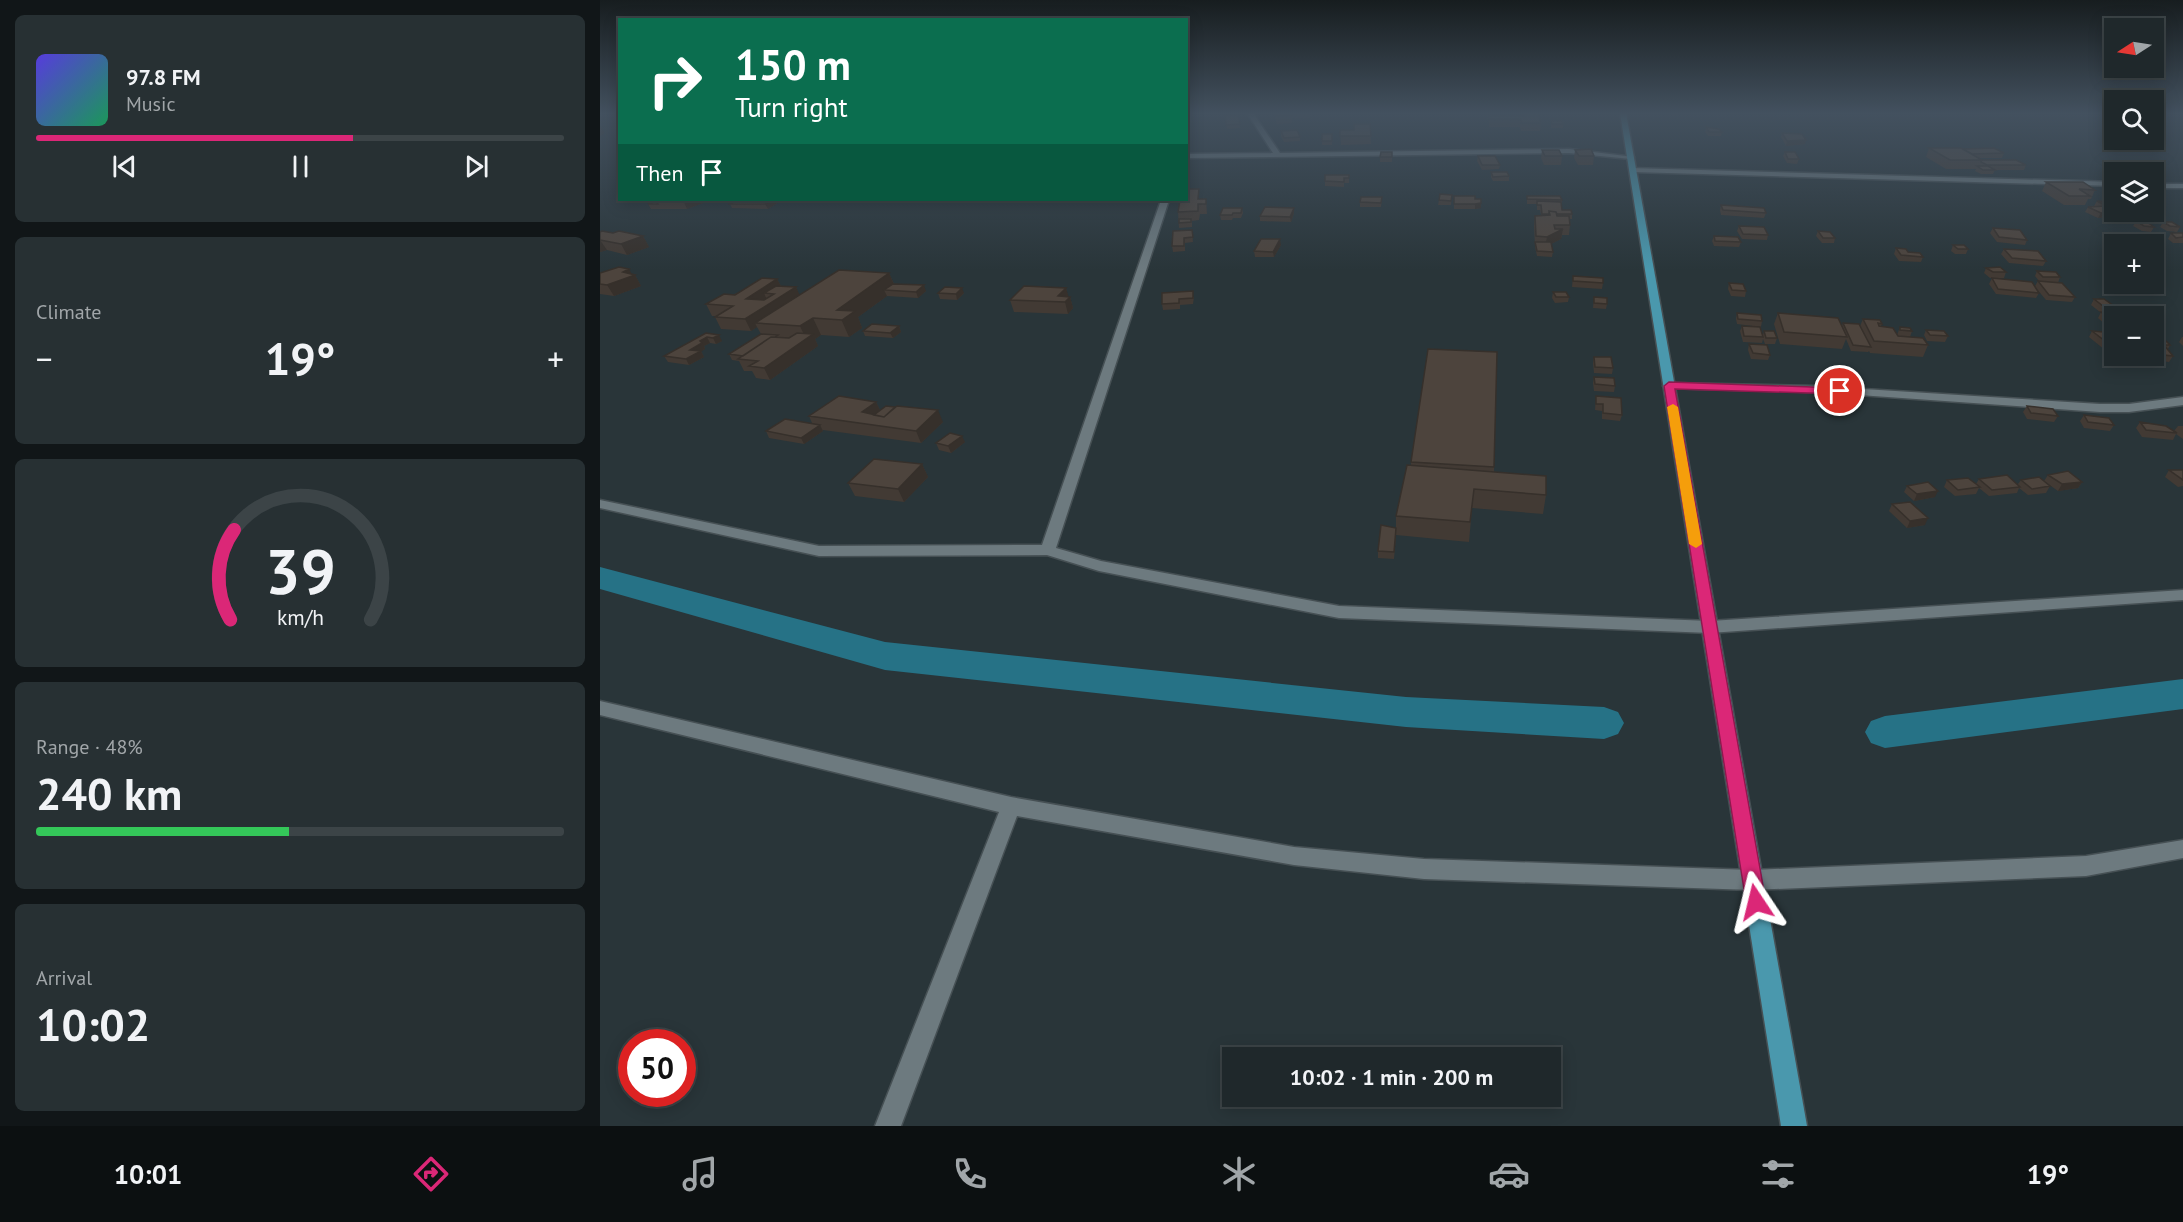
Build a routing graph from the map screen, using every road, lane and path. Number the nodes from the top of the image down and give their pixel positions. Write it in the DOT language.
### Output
graph roads {
  1 [pos="1632,166"];
  2 [pos="1669,166"];
  3 [pos="2104,184"];
  4 [pos="2164,186"];
  5 [pos="2183,186"];
  6 [pos="1165,201"];
  7 [pos="1669,386"];
  8 [pos="2183,401"];
  9 [pos="600,504"];
  10 [pos="1048,550"];
  11 [pos="2183,595"];
  12 [pos="1710,627"];
  13 [pos="600,708"];
  14 [pos="1011,806"];
  15 [pos="2183,849"];
  16 [pos="1752,880"];
  17 [pos="888,1126"];
  18 [pos="1794,1126"];
  1 -- 7 [label="main road"];
  2 -- 3 [label="street"];
  4 -- 5 [label="street"];
  6 -- 10 [label="street"];
  7 -- 8 [label="street"];
  7 -- 12 [label="main road"];
  9 -- 10 [label="street"];
  10 -- 12 [label="street"];
  11 -- 12 [label="street"];
  12 -- 16 [label="main road"];
  13 -- 14 [label="street"];
  14 -- 16 [label="street"];
  14 -- 17 [label="street"];
  15 -- 16 [label="street"];
  16 -- 18 [label="main road"];
}
